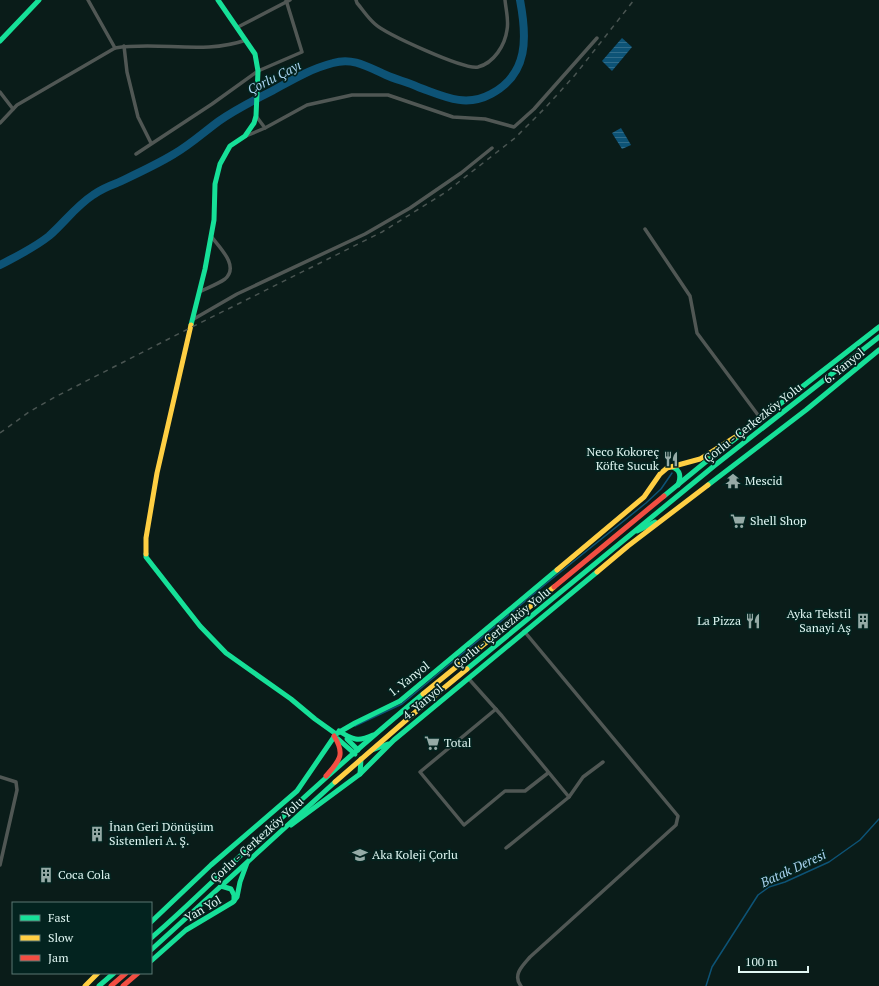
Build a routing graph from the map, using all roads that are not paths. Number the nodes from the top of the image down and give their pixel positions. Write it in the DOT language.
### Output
graph roads {
  1 [pos="39,0"];
  2 [pos="88,0"];
  3 [pos="218,0"];
  4 [pos="356,0"];
  5 [pos="505,0"];
  6 [pos="287,1"];
  7 [pos="238,27"];
  8 [pos="597,38"];
  9 [pos="246,40"];
  10 [pos="0,41"];
  11 [pos="119,47"];
  12 [pos="258,71"];
  13 [pos="0,92"];
  14 [pos="13,109"];
  15 [pos="256,116"];
  16 [pos="0,123"];
  17 [pos="264,128"];
  18 [pos="245,136"];
  19 [pos="151,143"];
  20 [pos="492,148"];
  21 [pos="136,154"];
  22 [pos="645,229"];
  23 [pos="211,236"];
  24 [pos="199,292"];
  25 [pos="192,320"];
  26 [pos="879,327"];
  27 [pos="879,337"];
  28 [pos="879,350"];
  29 [pos="761,419"];
  30 [pos="741,434"];
  31 [pos="667,468"];
  32 [pos="678,485"];
  33 [pos="669,514"];
  34 [pos="629,536"];
  35 [pos="524,632"];
  36 [pos="468,678"];
  37 [pos="496,709"];
  38 [pos="381,731"];
  39 [pos="337,734"];
  40 [pos="394,740"];
  41 [pos="372,750"];
  42 [pos="357,752"];
  43 [pos="361,759"];
  44 [pos="603,762"];
  45 [pos="548,773"];
  46 [pos="360,774"];
  47 [pos="0,777"];
  48 [pos="321,785"];
  49 [pos="569,798"];
  50 [pos="284,829"];
  51 [pos="506,848"];
  52 [pos="247,863"];
  53 [pos="0,865"];
  54 [pos="221,886"];
  55 [pos="233,902"];
  56 [pos="152,921"];
  57 [pos="152,937"];
  58 [pos="152,949"];
  59 [pos="152,960"];
  60 [pos="97,974"];
  61 [pos="113,974"];
  62 [pos="125,974"];
  63 [pos="137,974"];
  64 [pos="85,986"];
  65 [pos="99,986"];
  66 [pos="111,986"];
  67 [pos="123,986"];
  68 [pos="521,986"];
  1 -- 10 [label="main road"];
  2 -- 11 [label="street"];
  3 -- 7 [label="main road"];
  4 -- 5 [label="street"];
  6 -- 7 [label="street"];
  6 -- 12 [label="street"];
  7 -- 9 [label="main road"];
  8 -- 17 [label="street"];
  9 -- 11 [label="street"];
  9 -- 12 [label="main road"];
  11 -- 14 [label="street"];
  11 -- 19 [label="street"];
  12 -- 15 [label="main road"];
  12 -- 19 [label="street"];
  13 -- 14 [label="street"];
  14 -- 16 [label="street"];
  15 -- 17 [label="street"];
  15 -- 18 [label="main road"];
  17 -- 18 [label="street"];
  18 -- 23 [label="main road"];
  19 -- 21 [label="street"];
  20 -- 25 [label="street"];
  22 -- 29 [label="street"];
  23 -- 24 [label="main road"];
  23 -- 24 [label="street"];
  24 -- 25 [label="main road"];
  25 -- 39 [label="main road"];
  26 -- 29 [label="main road, Çorlu - Çerkezköy Yolu"];
  27 -- 34 [label="main road, Çorlu - Çerkezköy Yolu"];
  28 -- 33 [label="main road, 6. Yanyol"];
  29 -- 30 [label="main road, Çorlu - Çerkezköy Yolu"];
  30 -- 31 [label="main road"];
  30 -- 32 [label="main road, Çorlu - Çerkezköy Yolu"];
  31 -- 32 [label="main road"];
  31 -- 39 [label="main road, 1. Yanyol"];
  32 -- 38 [label="main road, Çorlu - Çerkezköy Yolu"];
  33 -- 34 [label="main road"];
  33 -- 35 [label="main road, 4. Yanyol"];
  34 -- 41 [label="main road, Çorlu - Çerkezköy Yolu"];
  35 -- 36 [label="main road, 4. Yanyol"];
  35 -- 68 [label="street"];
  36 -- 37 [label="street"];
  36 -- 40 [label="main road, 4. Yanyol"];
  37 -- 45 [label="street"];
  37 -- 45 [label="street"];
  38 -- 39 [label="main road"];
  38 -- 42 [label="main road, Çorlu - Çerkezköy Yolu"];
  39 -- 42 [label="main road"];
  39 -- 48 [label="main road"];
  39 -- 56 [label="main road, 1. Yanyol"];
  40 -- 41 [label="main road"];
  40 -- 46 [label="main road, 4. Yanyol"];
  41 -- 43 [label="main road, Çorlu - Çerkezköy Yolu"];
  42 -- 43 [label="main road"];
  42 -- 48 [label="main road, Çorlu - Çerkezköy Yolu"];
  43 -- 46 [label="main road"];
  43 -- 50 [label="main road, Çorlu - Çerkezköy Yolu"];
  44 -- 49 [label="street"];
  45 -- 49 [label="street"];
  46 -- 50 [label="main road, 4. Yanyol"];
  47 -- 53 [label="street"];
  48 -- 57 [label="main road, Çorlu - Çerkezköy Yolu"];
  49 -- 51 [label="street"];
  50 -- 52 [label="main road, Çorlu - Çerkezköy Yolu"];
  52 -- 54 [label="main road, Çorlu - Çerkezköy Yolu"];
  52 -- 55 [label="main road, Yan Yol"];
  54 -- 55 [label="main road"];
  54 -- 58 [label="main road, Çorlu - Çerkezköy Yolu"];
  55 -- 59 [label="main road, Yan Yol"];
  60 -- 64 [label="main road"];
  61 -- 65 [label="main road"];
  62 -- 66 [label="main road"];
  63 -- 67 [label="main road"];
}
